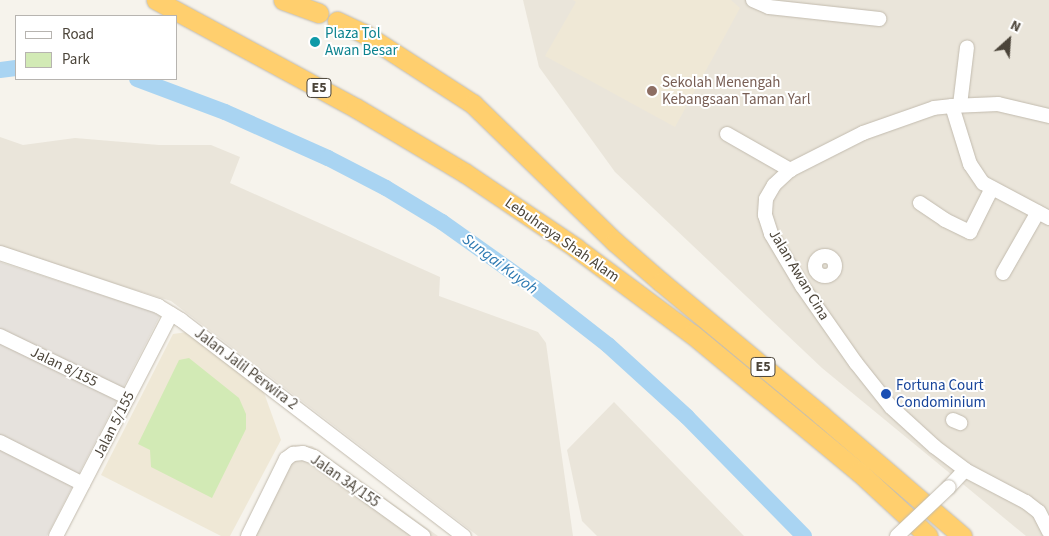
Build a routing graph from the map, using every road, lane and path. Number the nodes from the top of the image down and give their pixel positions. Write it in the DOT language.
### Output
graph roads {
  1 [pos="156,0"];
  2 [pos="283,0"];
  3 [pos="753,0"];
  4 [pos="319,13"];
  5 [pos="880,19"];
  6 [pos="337,21"];
  7 [pos="967,47"];
  8 [pos="956,106"];
  9 [pos="1049,116"];
  10 [pos="727,134"];
  11 [pos="790,170"];
  12 [pos="992,188"];
  13 [pos="920,203"];
  14 [pos="1043,215"];
  15 [pos="0,253"];
  16 [pos="818,273"];
  17 [pos="1003,273"];
  18 [pos="802,286"];
  19 [pos="171,314"];
  20 [pos="0,336"];
  21 [pos="128,398"];
  22 [pos="0,442"];
  23 [pos="965,470"];
  24 [pos="84,484"];
  25 [pos="1049,532"];
  26 [pos="56,536"];
  27 [pos="248,536"];
  28 [pos="423,536"];
  29 [pos="464,536"];
  30 [pos="896,536"];
  31 [pos="928,536"];
  32 [pos="962,536"];
  1 -- 31 [label="highway, Lebuhraya Shah Alam / E5"];
  2 -- 4 [label="highway"];
  3 -- 5 [label="street"];
  6 -- 32 [label="highway, Lebuhraya Shah Alam / E5"];
  7 -- 8 [label="street"];
  8 -- 9 [label="street, Jalan Awan Cina"];
  8 -- 11 [label="street, Jalan Awan Cina"];
  8 -- 12 [label="street"];
  10 -- 11 [label="street"];
  11 -- 18 [label="street, Jalan Awan Cina"];
  12 -- 13 [label="street"];
  12 -- 14 [label="street"];
  14 -- 17 [label="street"];
  15 -- 19 [label="street, Jalan Jalil Perwira 2"];
  16 -- 18 [label="street"];
  18 -- 23 [label="street, Jalan Awan Cina"];
  19 -- 21 [label="street, Jalan 5/155"];
  19 -- 29 [label="street, Jalan Jalil Perwira 2"];
  20 -- 21 [label="street, Jalan 8/155"];
  21 -- 24 [label="street, Jalan 5/155"];
  22 -- 24 [label="street"];
  23 -- 25 [label="street, Jalan Awan Cina"];
  23 -- 30 [label="street, bridge"];
  24 -- 26 [label="street, Jalan 5/155"];
  27 -- 28 [label="street, Jalan 3A/155"];
}
